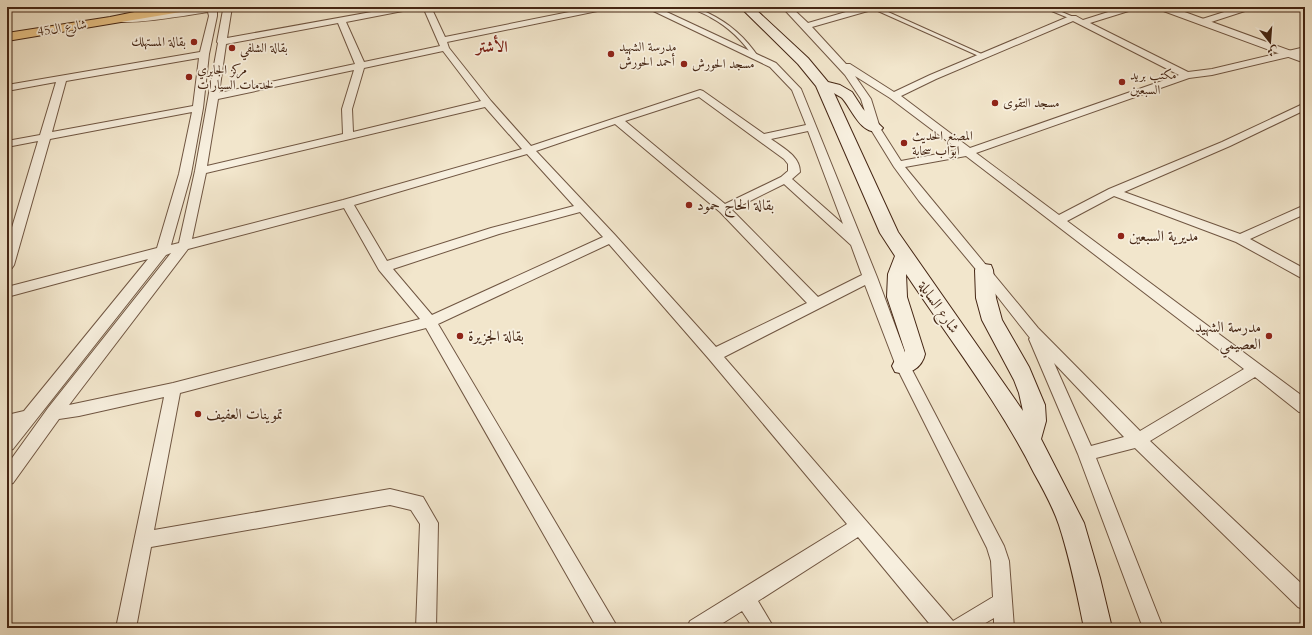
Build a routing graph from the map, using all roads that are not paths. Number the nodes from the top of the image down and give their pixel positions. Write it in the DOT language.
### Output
graph roads {
  1 [pos="129,7"];
  2 [pos="187,7"];
  3 [pos="228,7"];
  4 [pos="413,7"];
  5 [pos="427,7"];
  6 [pos="608,7"];
  7 [pos="649,7"];
  8 [pos="692,7"];
  9 [pos="746,7"];
  10 [pos="786,7"];
  11 [pos="872,7"];
  12 [pos="1046,7"];
  13 [pos="1132,7"];
  14 [pos="1162,7"];
  15 [pos="1248,7"];
  16 [pos="218,8"];
  17 [pos="1073,18"];
  18 [pos="341,20"];
  19 [pos="110,21"];
  20 [pos="1202,22"];
  21 [pos="1082,23"];
  22 [pos="7,24"];
  23 [pos="806,26"];
  24 [pos="7,37"];
  25 [pos="221,42"];
  26 [pos="444,44"];
  27 [pos="1305,50"];
  28 [pos="204,54"];
  29 [pos="1288,54"];
  30 [pos="983,56"];
  31 [pos="757,58"];
  32 [pos="1305,60"];
  33 [pos="838,61"];
  34 [pos="360,65"];
  35 [pos="1187,75"];
  36 [pos="62,79"];
  37 [pos="823,85"];
  38 [pos="7,88"];
  39 [pos="894,96"];
  40 [pos="212,97"];
  41 [pos="487,103"];
  42 [pos="1305,106"];
  43 [pos="198,108"];
  44 [pos="617,120"];
  45 [pos="812,127"];
  46 [pos="876,128"];
  47 [pos="45,136"];
  48 [pos="348,136"];
  49 [pos="762,138"];
  50 [pos="7,144"];
  51 [pos="529,150"];
  52 [pos="968,152"];
  53 [pos="898,165"];
  54 [pos="201,171"];
  55 [pos="785,179"];
  56 [pos="1113,192"];
  57 [pos="347,203"];
  58 [pos="583,207"];
  59 [pos="724,209"];
  60 [pos="1304,210"];
  61 [pos="1059,220"];
  62 [pos="611,238"];
  63 [pos="1240,239"];
  64 [pos="185,244"];
  65 [pos="858,245"];
  66 [pos="163,250"];
  67 [pos="904,257"];
  68 [pos="7,265"];
  69 [pos="384,267"];
  70 [pos="984,270"];
  71 [pos="1305,275"];
  72 [pos="870,277"];
  73 [pos="7,292"];
  74 [pos="816,304"];
  75 [pos="430,322"];
  76 [pos="1033,332"];
  77 [pos="714,355"];
  78 [pos="903,366"];
  79 [pos="1255,370"];
  80 [pos="173,389"];
  81 [pos="1305,407"];
  82 [pos="54,413"];
  83 [pos="29,416"];
  84 [pos="7,422"];
  85 [pos="1029,439"];
  86 [pos="1138,440"];
  87 [pos="7,444"];
  88 [pos="1086,454"];
  89 [pos="7,478"];
  90 [pos="860,526"];
  91 [pos="145,540"];
  92 [pos="745,599"];
  93 [pos="1305,600"];
  94 [pos="1002,602"];
  95 [pos="126,628"];
  96 [pos="426,628"];
  97 [pos="608,628"];
  98 [pos="697,628"];
  99 [pos="764,628"];
  100 [pos="946,628"];
  101 [pos="959,628"];
  102 [pos="1004,628"];
  103 [pos="1098,628"];
  104 [pos="1153,628"];
  1 -- 22 [label="main road, شارع ال45"];
  2 -- 19 [label="main road, شارع ال45"];
  3 -- 25 [label="street"];
  4 -- 18 [label="street"];
  5 -- 26 [label="street"];
  6 -- 26 [label="street"];
  7 -- 31 [label="street"];
  8 -- 31 [label="lane"];
  9 -- 37 [label="main road, شارع السايلة"];
  10 -- 23 [label="street"];
  11 -- 23 [label="street"];
  11 -- 30 [label="street"];
  12 -- 17 [label="street"];
  13 -- 21 [label="street"];
  14 -- 20 [label="street"];
  15 -- 20 [label="street"];
  16 -- 19 [label="street"];
  16 -- 28 [label="street"];
  17 -- 21 [label="street"];
  17 -- 30 [label="street"];
  18 -- 25 [label="street"];
  18 -- 34 [label="street"];
  19 -- 24 [label="main road, شارع ال45"];
  20 -- 29 [label="street"];
  21 -- 35 [label="street"];
  23 -- 33 [label="street"];
  25 -- 40 [label="street"];
  26 -- 34 [label="street"];
  26 -- 41 [label="street"];
  27 -- 29 [label="street"];
  28 -- 36 [label="street"];
  28 -- 43 [label="street"];
  29 -- 32 [label="street"];
  29 -- 35 [label="street"];
  30 -- 39 [label="street"];
  31 -- 45 [label="street"];
  33 -- 39 [label="street"];
  33 -- 46 [label="street"];
  34 -- 40 [label="street"];
  34 -- 48 [label="street"];
  35 -- 52 [label="street"];
  36 -- 38 [label="street"];
  36 -- 47 [label="street"];
  37 -- 46 [label="main road"];
  37 -- 67 [label="main road, شارع السايلة"];
  39 -- 52 [label="street"];
  40 -- 54 [label="street"];
  41 -- 48 [label="street"];
  41 -- 51 [label="street"];
  42 -- 56 [label="street"];
  43 -- 47 [label="street"];
  43 -- 66 [label="street"];
  44 -- 49 [label="street"];
  44 -- 51 [label="street"];
  44 -- 59 [label="street"];
  45 -- 49 [label="street"];
  45 -- 65 [label="street"];
  46 -- 53 [label="street"];
  47 -- 50 [label="street"];
  47 -- 68 [label="street"];
  48 -- 54 [label="street"];
  49 -- 55 [label="street"];
  51 -- 57 [label="street"];
  51 -- 58 [label="street"];
  52 -- 53 [label="street"];
  52 -- 61 [label="street"];
  53 -- 70 [label="street"];
  54 -- 64 [label="street"];
  55 -- 59 [label="street"];
  55 -- 65 [label="street"];
  56 -- 61 [label="street"];
  56 -- 63 [label="street"];
  57 -- 64 [label="street"];
  57 -- 69 [label="street"];
  58 -- 62 [label="street"];
  58 -- 69 [label="street"];
  59 -- 74 [label="street"];
  60 -- 63 [label="street"];
  61 -- 79 [label="street"];
  62 -- 75 [label="street"];
  62 -- 77 [label="street"];
  63 -- 71 [label="street"];
  64 -- 66 [label="street"];
  64 -- 82 [label="street"];
  65 -- 72 [label="street"];
  66 -- 73 [label="street"];
  66 -- 83 [label="street"];
  67 -- 78 [label="main road"];
  67 -- 85 [label="main road, شارع السايلة"];
  69 -- 75 [label="street"];
  70 -- 76 [label="street"];
  70 -- 85 [label="main road"];
  72 -- 74 [label="street"];
  72 -- 78 [label="street"];
  74 -- 77 [label="street"];
  75 -- 80 [label="street"];
  75 -- 97 [label="street"];
  76 -- 86 [label="street"];
  76 -- 88 [label="street"];
  77 -- 90 [label="street"];
  78 -- 94 [label="street"];
  79 -- 81 [label="street"];
  79 -- 86 [label="street"];
  80 -- 82 [label="street"];
  80 -- 91 [label="street"];
  82 -- 89 [label="street"];
  83 -- 84 [label="street"];
  83 -- 87 [label="street"];
  85 -- 103 [label="main road, شارع السايلة"];
  86 -- 88 [label="street"];
  86 -- 93 [label="street"];
  88 -- 104 [label="street"];
  90 -- 92 [label="street"];
  90 -- 100 [label="street"];
  91 -- 95 [label="street"];
  91 -- 96 [label="street"];
  92 -- 98 [label="street"];
  92 -- 99 [label="street"];
  94 -- 101 [label="street"];
  94 -- 102 [label="street"];
}
